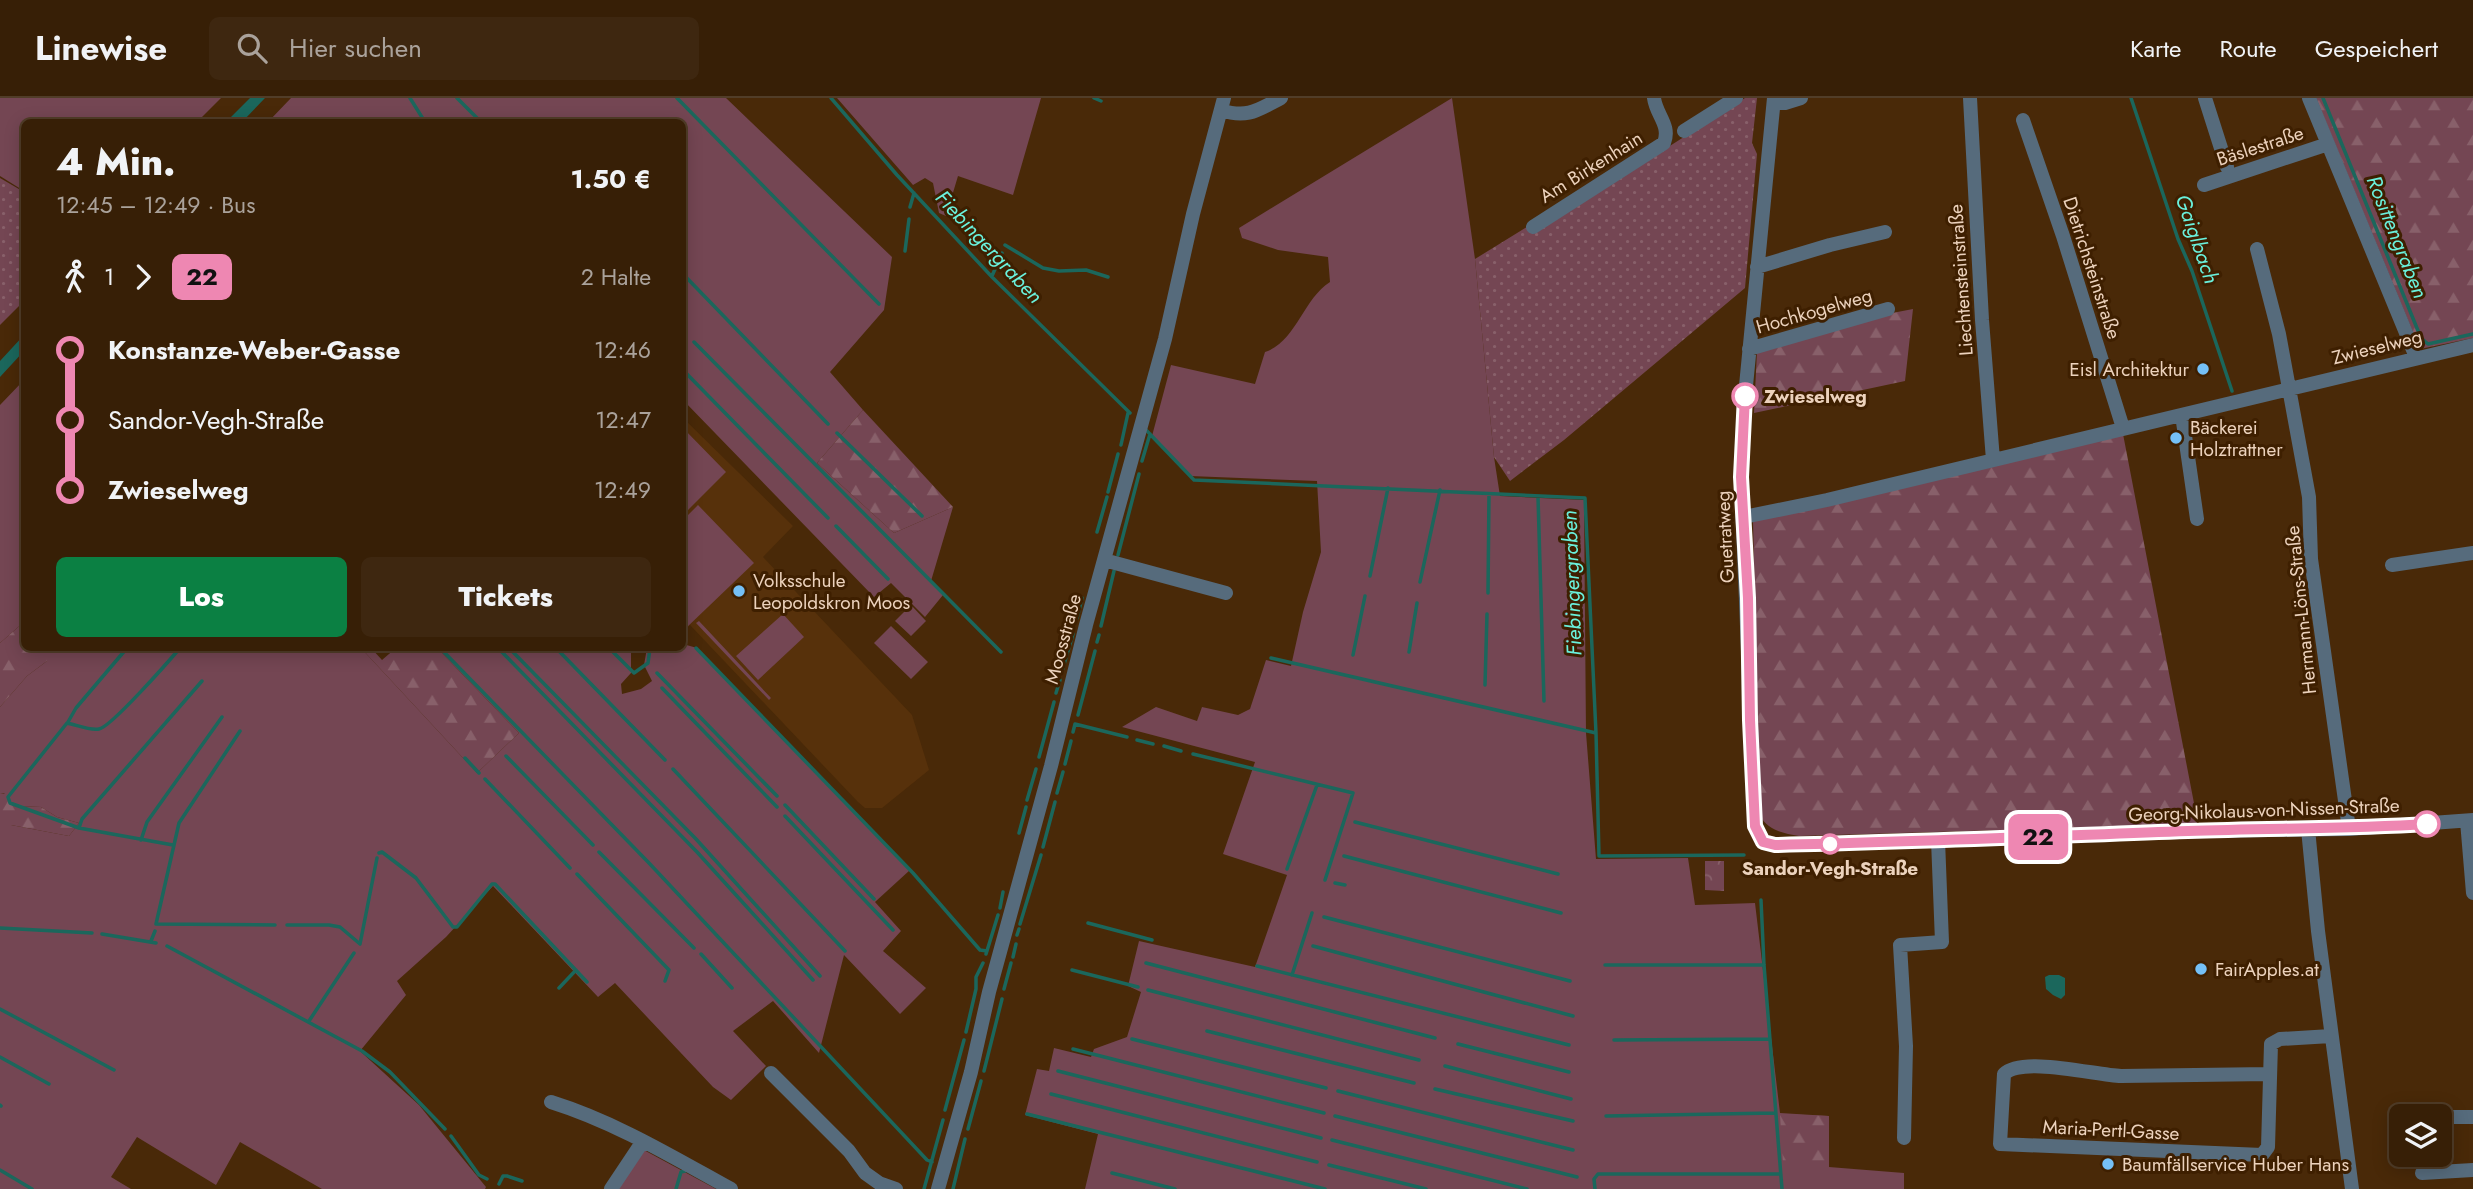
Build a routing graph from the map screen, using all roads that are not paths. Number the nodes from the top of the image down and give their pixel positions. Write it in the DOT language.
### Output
graph roads {
  1 [pos="1280,98"];
  2 [pos="1654,98"];
  3 [pos="1736,98"];
  4 [pos="1801,98"];
  5 [pos="1970,98"];
  6 [pos="2205,98"];
  7 [pos="2309,98"];
  8 [pos="1774,101"];
  9 [pos="1222,104"];
  10 [pos="2023,120"];
  11 [pos="1684,131"];
  12 [pos="2328,144"];
  13 [pos="2227,167"];
  14 [pos="2204,185"];
  15 [pos="1533,226"];
  16 [pos="1885,232"];
  17 [pos="2257,249"];
  18 [pos="1757,267"];
  19 [pos="1888,309"];
  20 [pos="2473,345"];
  21 [pos="1749,349"];
  22 [pos="2416,357"];
  23 [pos="2290,388"];
  24 [pos="2182,415"];
  25 [pos="2123,428"];
  26 [pos="1993,460"];
  27 [pos="1744,517"];
  28 [pos="2197,519"];
  29 [pos="2473,553"];
  30 [pos="1104,560"];
  31 [pos="2392,565"];
  32 [pos="1226,593"];
  33 [pos="2470,821"];
  34 [pos="2308,829"];
  35 [pos="2349,829"];
  36 [pos="1938,841"];
  37 [pos="1763,842"];
  38 [pos="2473,893"];
  39 [pos="2332,1036"];
  40 [pos="771,1073"];
  41 [pos="2269,1074"];
  42 [pos="551,1102"];
  43 [pos="2473,1116"];
  44 [pos="2452,1117"];
  45 [pos="1904,1138"];
  46 [pos="643,1141"];
  47 [pos="2473,1170"];
  48 [pos="2422,1173"];
  49 [pos="611,1189"];
  50 [pos="731,1189"];
  51 [pos="896,1189"];
  52 [pos="938,1189"];
  53 [pos="2352,1189"];
  1 -- 9 [label="street"];
  2 -- 15 [label="street, Am Birkenhain"];
  3 -- 11 [label="street"];
  4 -- 8 [label="street, Guetratweg"];
  5 -- 26 [label="street, Liechtensteinstraße"];
  6 -- 13 [label="street, Bäslestraße"];
  7 -- 12 [label="street"];
  8 -- 18 [label="street, Guetratweg"];
  9 -- 30 [label="street, Moosstraße"];
  10 -- 25 [label="street, Dietrichsteinstraße"];
  12 -- 14 [label="street, Bäslestraße"];
  12 -- 22 [label="street"];
  16 -- 18 [label="street"];
  17 -- 23 [label="street"];
  18 -- 21 [label="street, Guetratweg"];
  19 -- 21 [label="street, Hochkogelweg"];
  20 -- 22 [label="street, Zwieselweg"];
  21 -- 27 [label="street, Guetratweg"];
  22 -- 23 [label="street, Zwieselweg"];
  23 -- 24 [label="street, Zwieselweg"];
  23 -- 35 [label="street, Hermann-Löns-Straße"];
  24 -- 25 [label="street, Zwieselweg"];
  24 -- 28 [label="street"];
  25 -- 26 [label="street, Zwieselweg"];
  26 -- 27 [label="street, Zwieselweg"];
  27 -- 37 [label="street, Guetratweg"];
  29 -- 31 [label="street"];
  30 -- 32 [label="street"];
  30 -- 52 [label="street, Moosstraße"];
  33 -- 35 [label="street, Georg-Nikolaus-von-Nissen-Straße"];
  33 -- 38 [label="street"];
  34 -- 35 [label="street, Georg-Nikolaus-von-Nissen-Straße"];
  34 -- 36 [label="street, Georg-Nikolaus-von-Nissen-Straße"];
  34 -- 39 [label="street"];
  36 -- 37 [label="street, Georg-Nikolaus-von-Nissen-Straße"];
  36 -- 45 [label="street"];
  39 -- 41 [label="street"];
  39 -- 53 [label="street"];
  40 -- 51 [label="street"];
  41 -- 41 [label="street, Maria-Pertl-Gasse"];
  42 -- 46 [label="street"];
  43 -- 44 [label="street"];
  46 -- 49 [label="street"];
  46 -- 50 [label="street"];
  47 -- 48 [label="street"];
}
